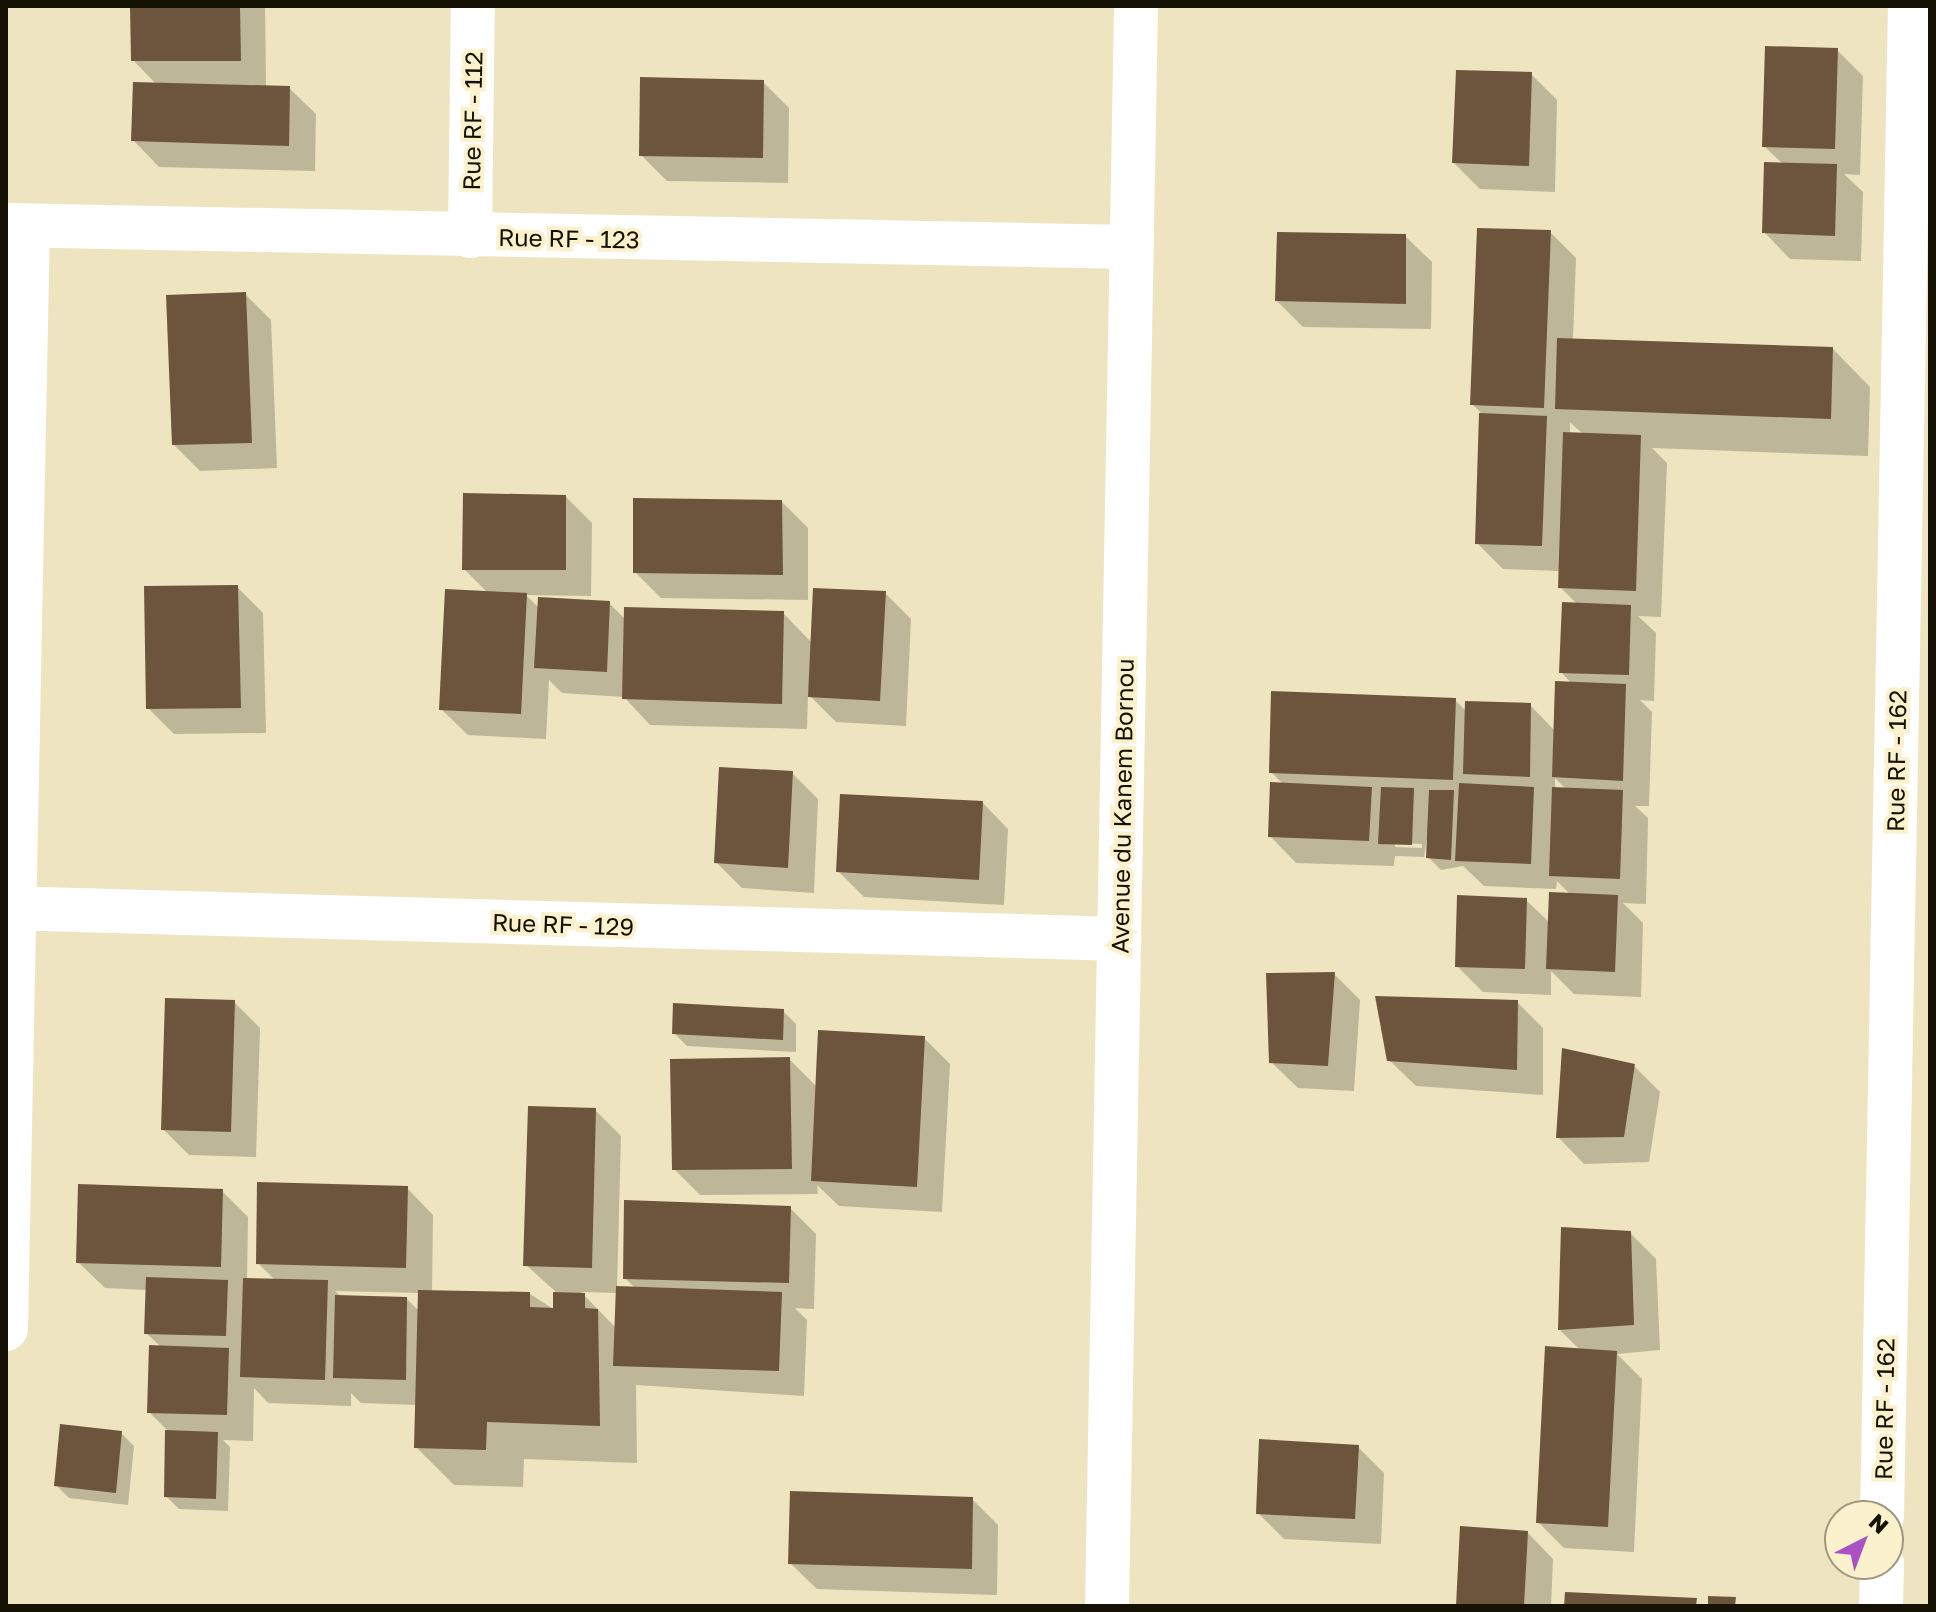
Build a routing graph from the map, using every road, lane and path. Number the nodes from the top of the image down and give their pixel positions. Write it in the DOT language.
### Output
graph roads {
  1 [pos="473,6"];
  2 [pos="1136,6"];
  3 [pos="1910,6"];
  4 [pos="17,225"];
  5 [pos="470,236"];
  6 [pos="1132,247"];
  7 [pos="11,908"];
  8 [pos="1120,939"];
  9 [pos="6,1329"];
  10 [pos="1882,1500"];
  11 [pos="1882,1580"];
  12 [pos="1107,1606"];
  13 [pos="1881,1606"];
  1 -- 5 [label="street, Rue RF - 112"];
  2 -- 6 [label="street, Avenue du Kanem Bornou"];
  3 -- 10 [label="street, Rue RF - 162"];
  4 -- 5 [label="street, Rue RF - 123"];
  4 -- 7 [label="street"];
  5 -- 6 [label="street, Rue RF - 123"];
  6 -- 8 [label="street, Avenue du Kanem Bornou"];
  7 -- 8 [label="street, Rue RF - 129"];
  7 -- 9 [label="street"];
  8 -- 12 [label="street, Avenue du Kanem Bornou"];
  11 -- 13 [label="street"];
}
